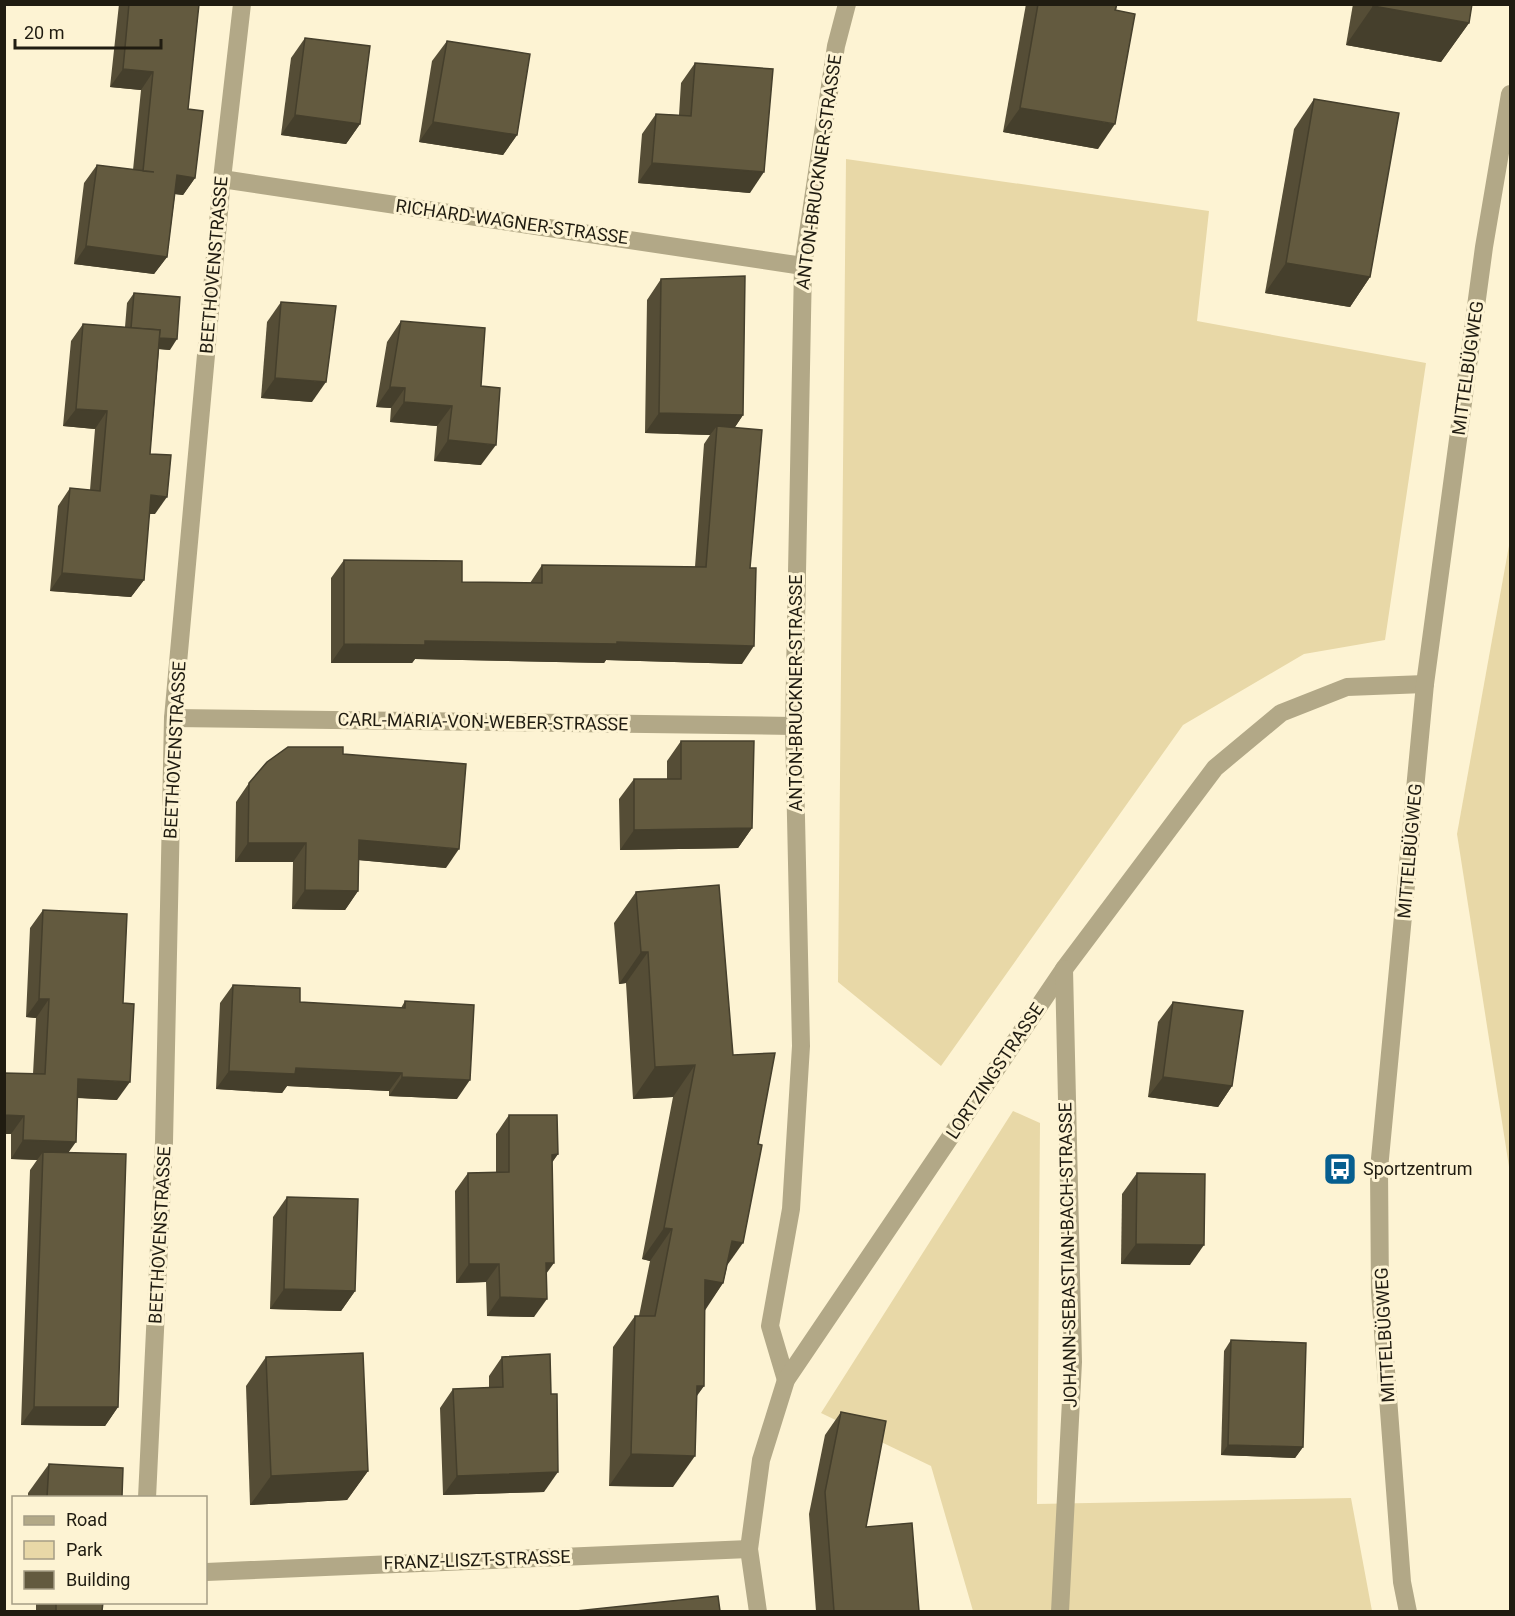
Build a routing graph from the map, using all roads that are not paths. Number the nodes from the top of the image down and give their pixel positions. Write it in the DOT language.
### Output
graph roads {
  1 [pos="242,4"];
  2 [pos="848,4"];
  3 [pos="1510,94"];
  4 [pos="222,179"];
  5 [pos="803,266"];
  6 [pos="1425,684"];
  7 [pos="173,718"];
  8 [pos="794,726"];
  9 [pos="1064,969"];
  10 [pos="786,1380"];
  11 [pos="147,1496"];
  12 [pos="749,1549"];
  13 [pos="207,1572"];
  14 [pos="758,1611"];
  15 [pos="1060,1611"];
  16 [pos="1408,1611"];
  1 -- 4 [label="street, BEETHOVENSTRASSE"];
  2 -- 5 [label="street, ANTON-BRUCKNER-STRASSE"];
  3 -- 6 [label="street, MITTELBÜGWEG"];
  4 -- 5 [label="street, RICHARD-WAGNER-STRASSE"];
  4 -- 7 [label="street, BEETHOVENSTRASSE"];
  5 -- 8 [label="street, ANTON-BRUCKNER-STRASSE"];
  6 -- 9 [label="street, LORTZINGSTRASSE"];
  6 -- 16 [label="street, MITTELBÜGWEG"];
  7 -- 8 [label="street, CARL-MARIA-VON-WEBER-STRASSE"];
  7 -- 11 [label="street, BEETHOVENSTRASSE"];
  8 -- 10 [label="street, ANTON-BRUCKNER-STRASSE"];
  9 -- 10 [label="street, LORTZINGSTRASSE"];
  9 -- 15 [label="street, JOHANN-SEBASTIAN-BACH-STRASSE"];
  10 -- 12 [label="street, LORTZINGSTRASSE"];
  12 -- 13 [label="street, FRANZ-LISZT-STRASSE"];
  12 -- 14 [label="street, LORTZINGSTRASSE"];
}
